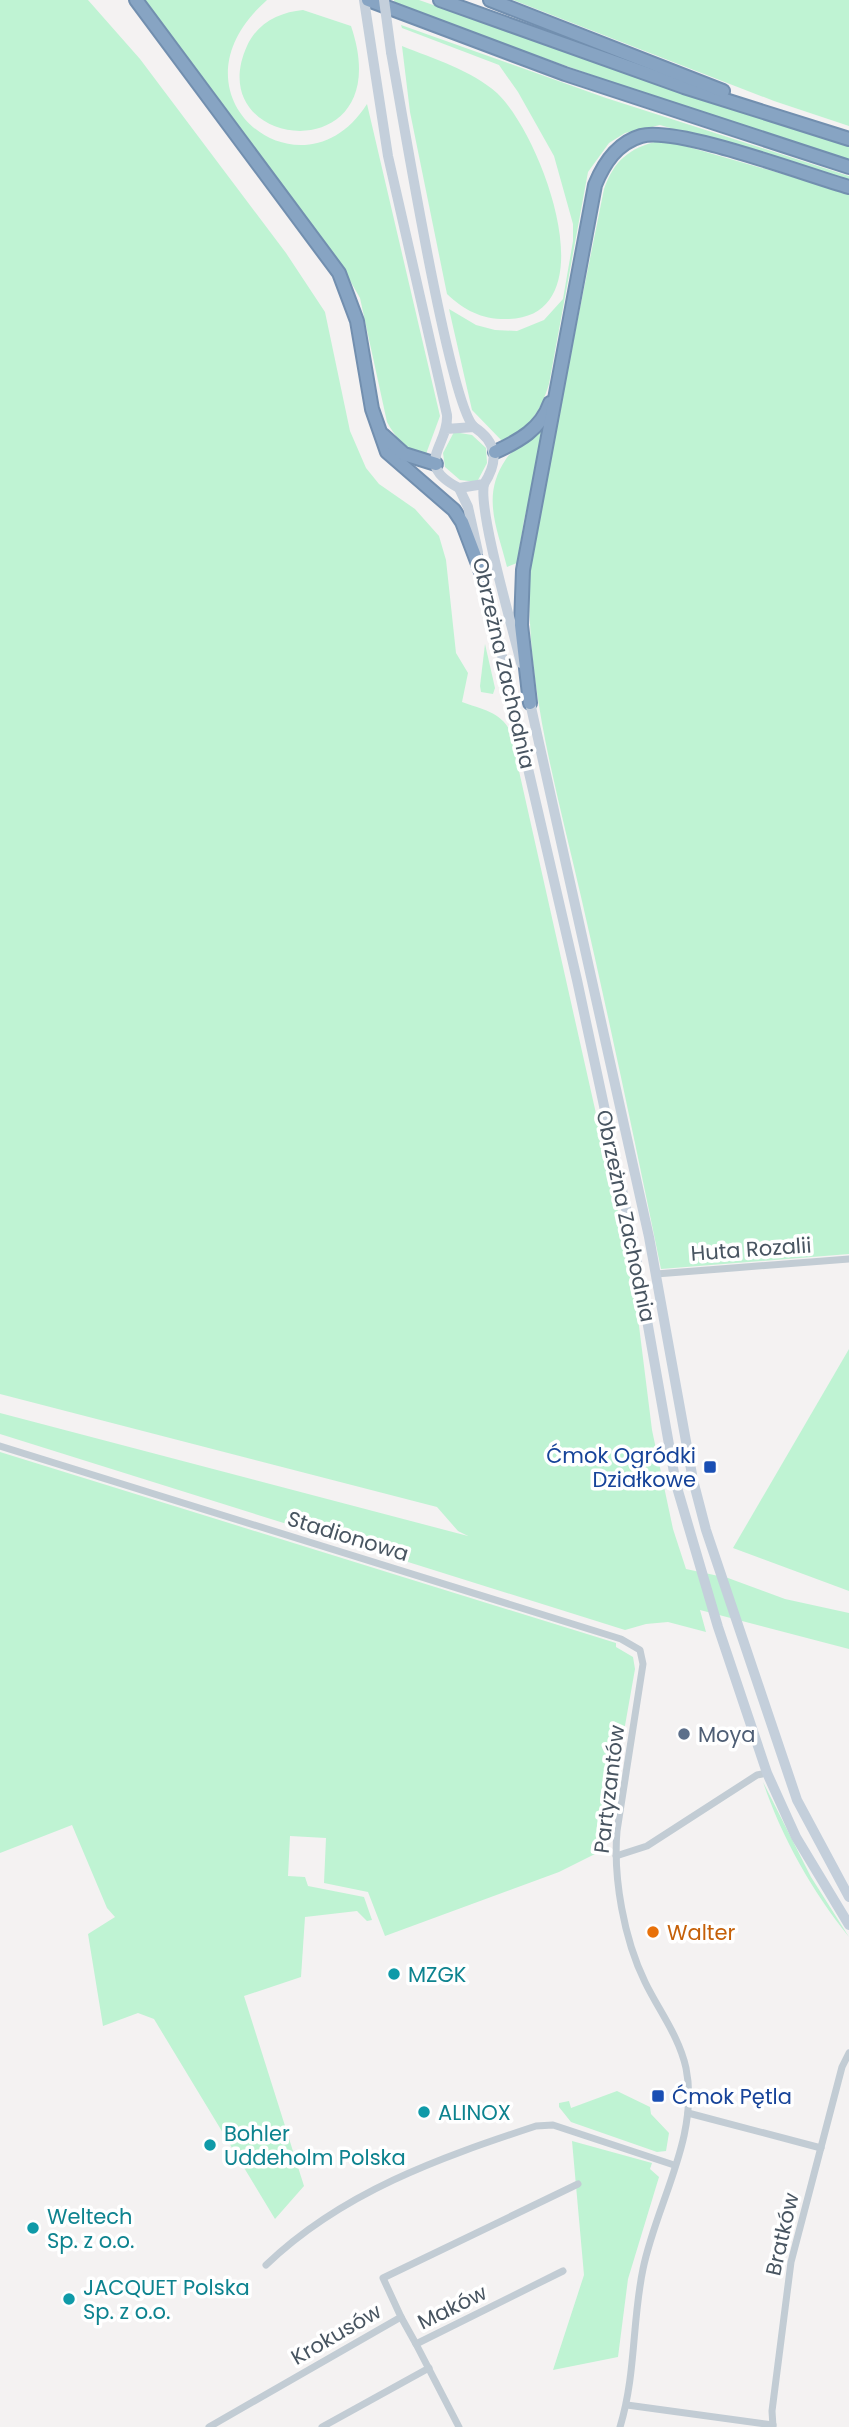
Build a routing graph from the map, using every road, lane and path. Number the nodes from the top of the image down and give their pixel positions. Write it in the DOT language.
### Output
graph roads {
  1 [pos="136,0"];
  2 [pos="366,0"];
  3 [pos="384,0"];
  4 [pos="440,0"];
  5 [pos="490,0"];
  6 [pos="831,134"];
  7 [pos="849,139"];
  8 [pos="849,167"];
  9 [pos="849,187"];
  10 [pos="560,374"];
  11 [pos="474,427"];
  12 [pos="446,429"];
  13 [pos="380,433"];
  14 [pos="495,452"];
  15 [pos="436,464"];
  16 [pos="484,484"];
  17 [pos="458,488"];
  18 [pos="484,580"];
  19 [pos="530,703"];
  20 [pos="849,1259"];
  21 [pos="656,1274"];
  22 [pos="0,1446"];
  23 [pos="639,1695"];
  24 [pos="768,1773"];
  25 [pos="616,1856"];
  26 [pos="849,1896"];
  27 [pos="849,1925"];
  28 [pos="849,2053"];
  29 [pos="688,2113"];
  30 [pos="821,2148"];
  31 [pos="674,2165"];
  32 [pos="578,2184"];
  33 [pos="266,2265"];
  34 [pos="563,2271"];
  35 [pos="401,2318"];
  36 [pos="416,2344"];
  37 [pos="429,2368"];
  38 [pos="626,2405"];
  39 [pos="214,2426"];
  40 [pos="773,2426"];
  41 [pos="322,2427"];
  42 [pos="459,2427"];
  43 [pos="620,2427"];
  1 -- 13 [label="highway"];
  2 -- 8 [label="highway"];
  2 -- 12 [label="street"];
  3 -- 11 [label="street, bridge"];
  4 -- 6 [label="highway"];
  5 -- 6 [label="highway"];
  6 -- 7 [label="highway"];
  9 -- 10 [label="highway"];
  10 -- 14 [label="highway"];
  10 -- 19 [label="highway"];
  11 -- 12 [label="street"];
  11 -- 14 [label="street"];
  12 -- 15 [label="street"];
  13 -- 15 [label="highway"];
  13 -- 18 [label="highway"];
  14 -- 16 [label="street"];
  15 -- 17 [label="street"];
  16 -- 17 [label="street"];
  16 -- 19 [label="street, Obrzeżna Zachodnia"];
  17 -- 18 [label="street, Obrzeżna Zachodnia"];
  18 -- 24 [label="street, Obrzeżna Zachodnia"];
  19 -- 21 [label="street, Obrzeżna Zachodnia"];
  20 -- 21 [label="street, Huta Rozalii"];
  21 -- 26 [label="street, Obrzeżna Zachodnia"];
  22 -- 23 [label="street, Stadionowa"];
  23 -- 25 [label="street, Partyzantów"];
  24 -- 25 [label="street"];
  24 -- 27 [label="street, Obrzeżna Zachodnia"];
  25 -- 29 [label="street, Partyzantów"];
  28 -- 30 [label="street, Bratków"];
  29 -- 30 [label="street"];
  29 -- 31 [label="street, Partyzantów"];
  30 -- 40 [label="street, Bratków"];
  31 -- 33 [label="street"];
  31 -- 38 [label="street, Partyzantów"];
  32 -- 35 [label="street, Krokusów"];
  34 -- 36 [label="street, Maków"];
  35 -- 36 [label="street"];
  35 -- 39 [label="street, Krokusów"];
  36 -- 37 [label="street, Maków"];
  37 -- 41 [label="street"];
  37 -- 42 [label="street, Maków"];
  38 -- 40 [label="street"];
  38 -- 43 [label="street, Partyzantów"];
}
